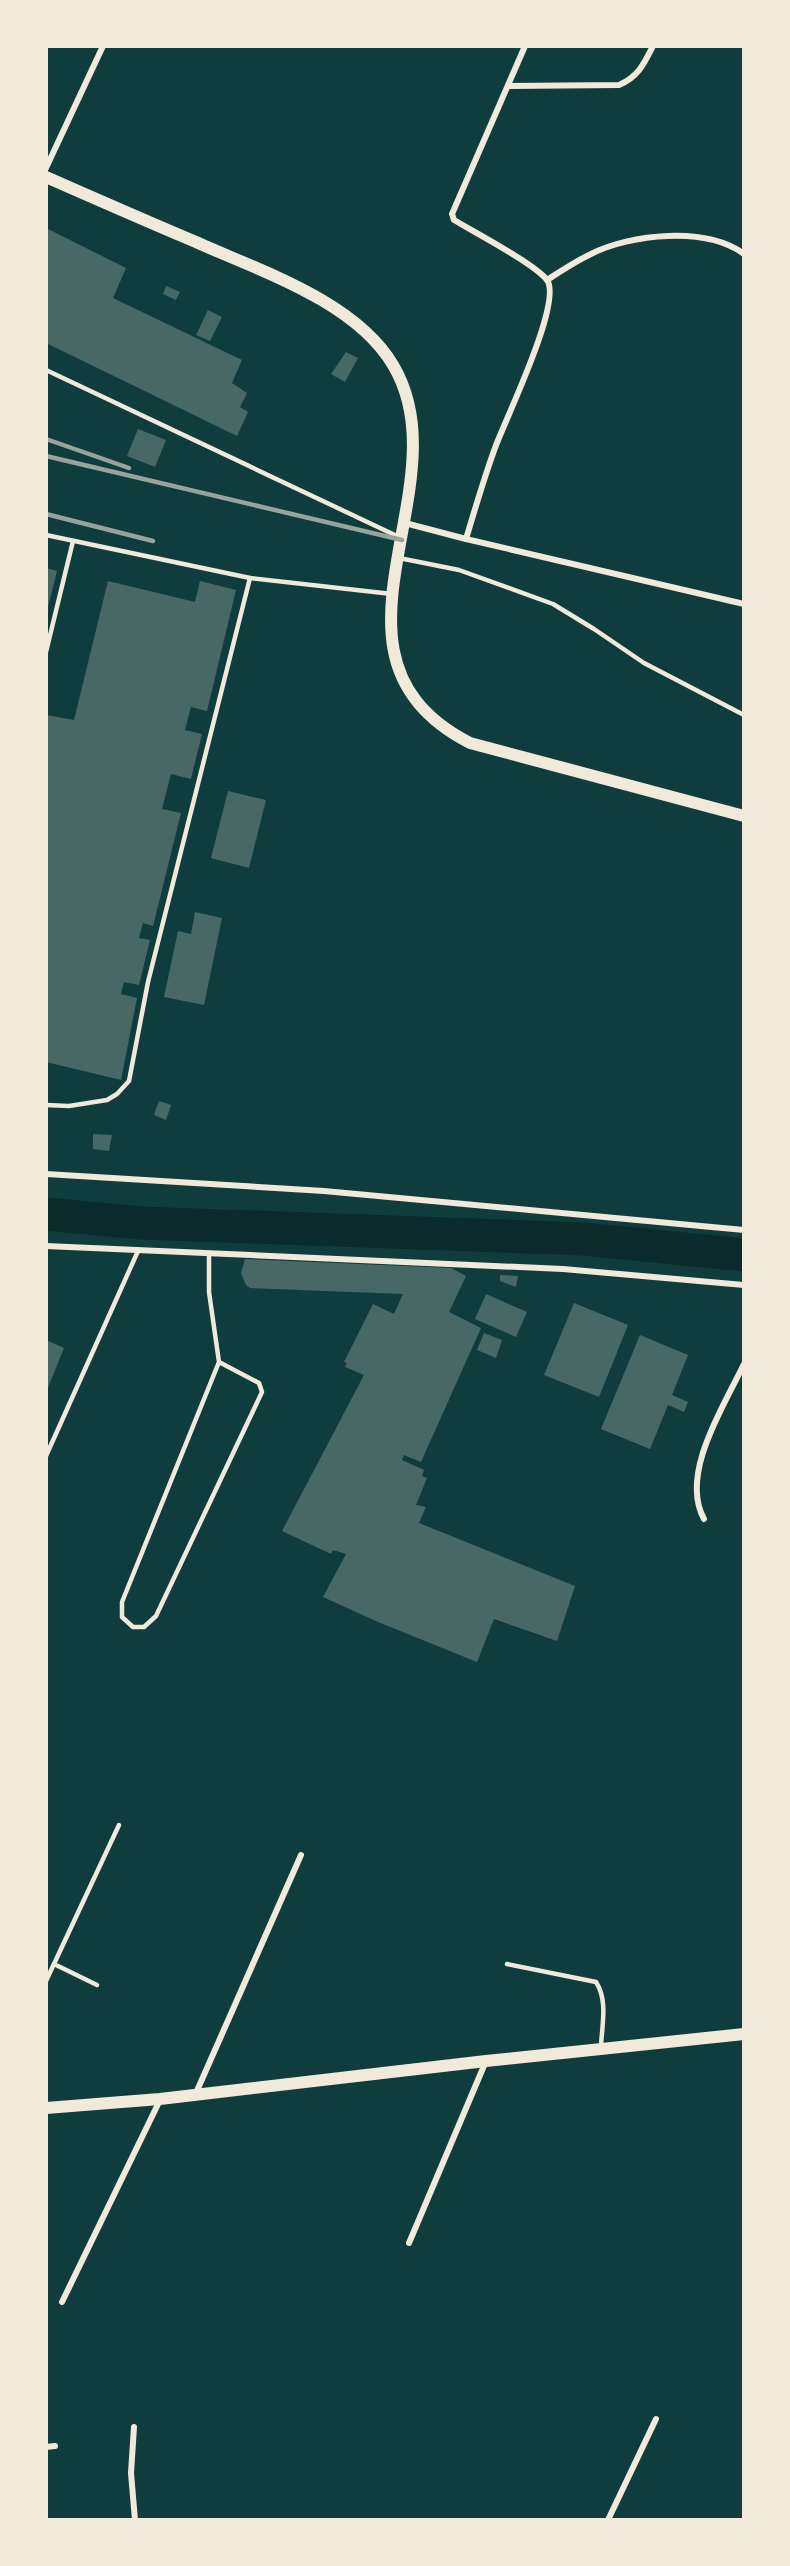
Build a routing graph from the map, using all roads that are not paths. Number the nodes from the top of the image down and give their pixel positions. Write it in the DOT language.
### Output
graph roads {
  1 [pos="102,46"];
  2 [pos="525,46"];
  3 [pos="653,46"];
  4 [pos="508,86"];
  5 [pos="46,168"];
  6 [pos="46,177"];
  7 [pos="744,254"];
  8 [pos="547,280"];
  9 [pos="46,370"];
  10 [pos="405,523"];
  11 [pos="46,535"];
  12 [pos="402,538"];
  13 [pos="466,540"];
  14 [pos="74,541"];
  15 [pos="399,558"];
  16 [pos="250,578"];
  17 [pos="392,594"];
  18 [pos="744,604"];
  19 [pos="46,652"];
  20 [pos="744,715"];
  21 [pos="744,816"];
  22 [pos="46,1105"];
  23 [pos="46,1174"];
  24 [pos="744,1230"];
  25 [pos="46,1246"];
  26 [pos="138,1251"];
  27 [pos="209,1253"];
  28 [pos="744,1285"];
  29 [pos="219,1362"];
  30 [pos="744,1364"];
  31 [pos="46,1456"];
  32 [pos="704,1519"];
  33 [pos="119,1826"];
  34 [pos="301,1855"];
  35 [pos="54,1964"];
  36 [pos="507,1964"];
  37 [pos="46,1981"];
  38 [pos="97,1985"];
  39 [pos="744,2034"];
  40 [pos="600,2049"];
  41 [pos="486,2061"];
  42 [pos="195,2095"];
  43 [pos="160,2099"];
  44 [pos="46,2108"];
  45 [pos="409,2243"];
  46 [pos="62,2302"];
  47 [pos="656,2419"];
  48 [pos="134,2427"];
  49 [pos="55,2446"];
  50 [pos="46,2447"];
  51 [pos="135,2520"];
  52 [pos="608,2520"];
  1 -- 5 [label="street"];
  2 -- 4 [label="street"];
  3 -- 4 [label="street"];
  4 -- 8 [label="street"];
  6 -- 10 [label="main road"];
  7 -- 8 [label="street"];
  8 -- 13 [label="street"];
  9 -- 12 [label="lane"];
  10 -- 12 [label="main road"];
  10 -- 13 [label="street"];
  11 -- 14 [label="lane"];
  12 -- 15 [label="main road"];
  13 -- 18 [label="street"];
  14 -- 16 [label="lane"];
  14 -- 19 [label="lane"];
  15 -- 17 [label="main road"];
  15 -- 20 [label="lane"];
  16 -- 17 [label="lane"];
  16 -- 22 [label="lane"];
  17 -- 21 [label="main road"];
  23 -- 24 [label="street"];
  25 -- 26 [label="street"];
  26 -- 27 [label="street"];
  26 -- 31 [label="lane"];
  27 -- 28 [label="street"];
  27 -- 29 [label="lane"];
  29 -- 29 [label="lane"];
  30 -- 32 [label="street"];
  33 -- 35 [label="lane"];
  34 -- 42 [label="street"];
  35 -- 37 [label="lane"];
  35 -- 38 [label="lane"];
  36 -- 40 [label="lane"];
  39 -- 40 [label="main road"];
  40 -- 41 [label="main road"];
  41 -- 42 [label="main road"];
  41 -- 45 [label="street"];
  42 -- 43 [label="main road"];
  43 -- 44 [label="main road"];
  43 -- 46 [label="street"];
  47 -- 52 [label="street"];
  48 -- 51 [label="street"];
  49 -- 50 [label="street"];
}
